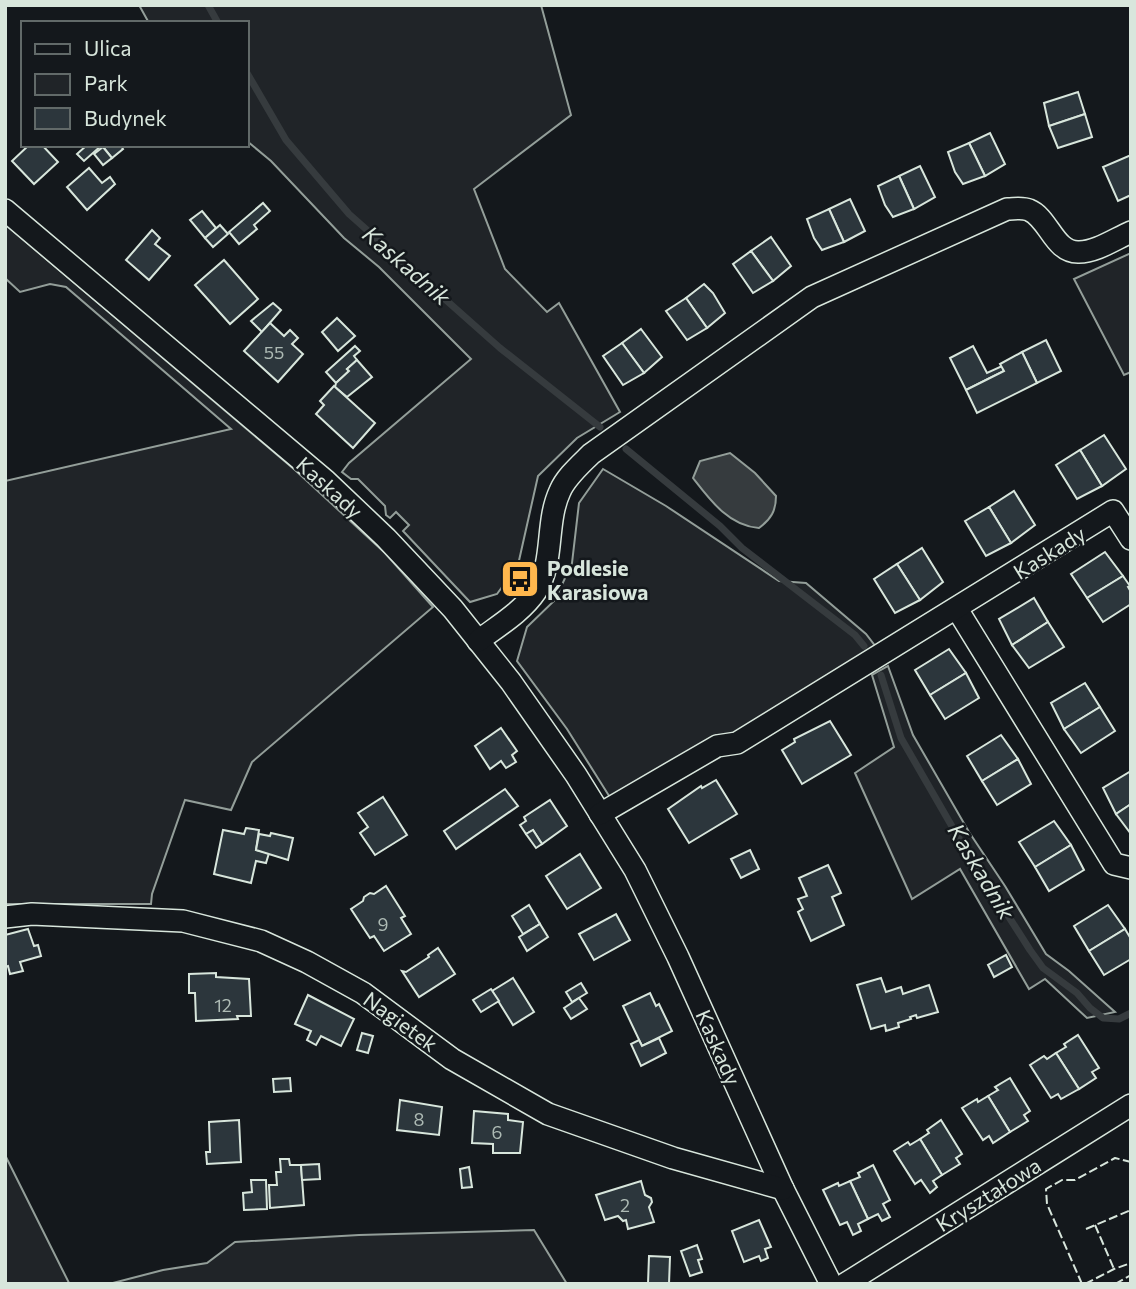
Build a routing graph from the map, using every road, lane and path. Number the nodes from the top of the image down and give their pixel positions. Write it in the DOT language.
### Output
graph roads {
  1 [pos="5,211"];
  2 [pos="1131,232"];
  3 [pos="1131,539"];
  4 [pos="957,609"];
  5 [pos="478,641"];
  6 [pos="600,814"];
  7 [pos="1131,867"];
  8 [pos="5,917"];
  9 [pos="1131,1105"];
  10 [pos="783,1189"];
  11 [pos="831,1284"];
  12 [pos="845,1284"];
  1 -- 5 [label="street, Kaskady"];
  2 -- 5 [label="street"];
  3 -- 4 [label="street, Kaskady"];
  4 -- 6 [label="street, Kaskady"];
  4 -- 7 [label="street"];
  5 -- 6 [label="street, Kaskady"];
  6 -- 10 [label="street, Kaskady"];
  8 -- 10 [label="street, Nagietek"];
  9 -- 12 [label="street, Kryształowa"];
  10 -- 11 [label="street, Kaskady"];
}
